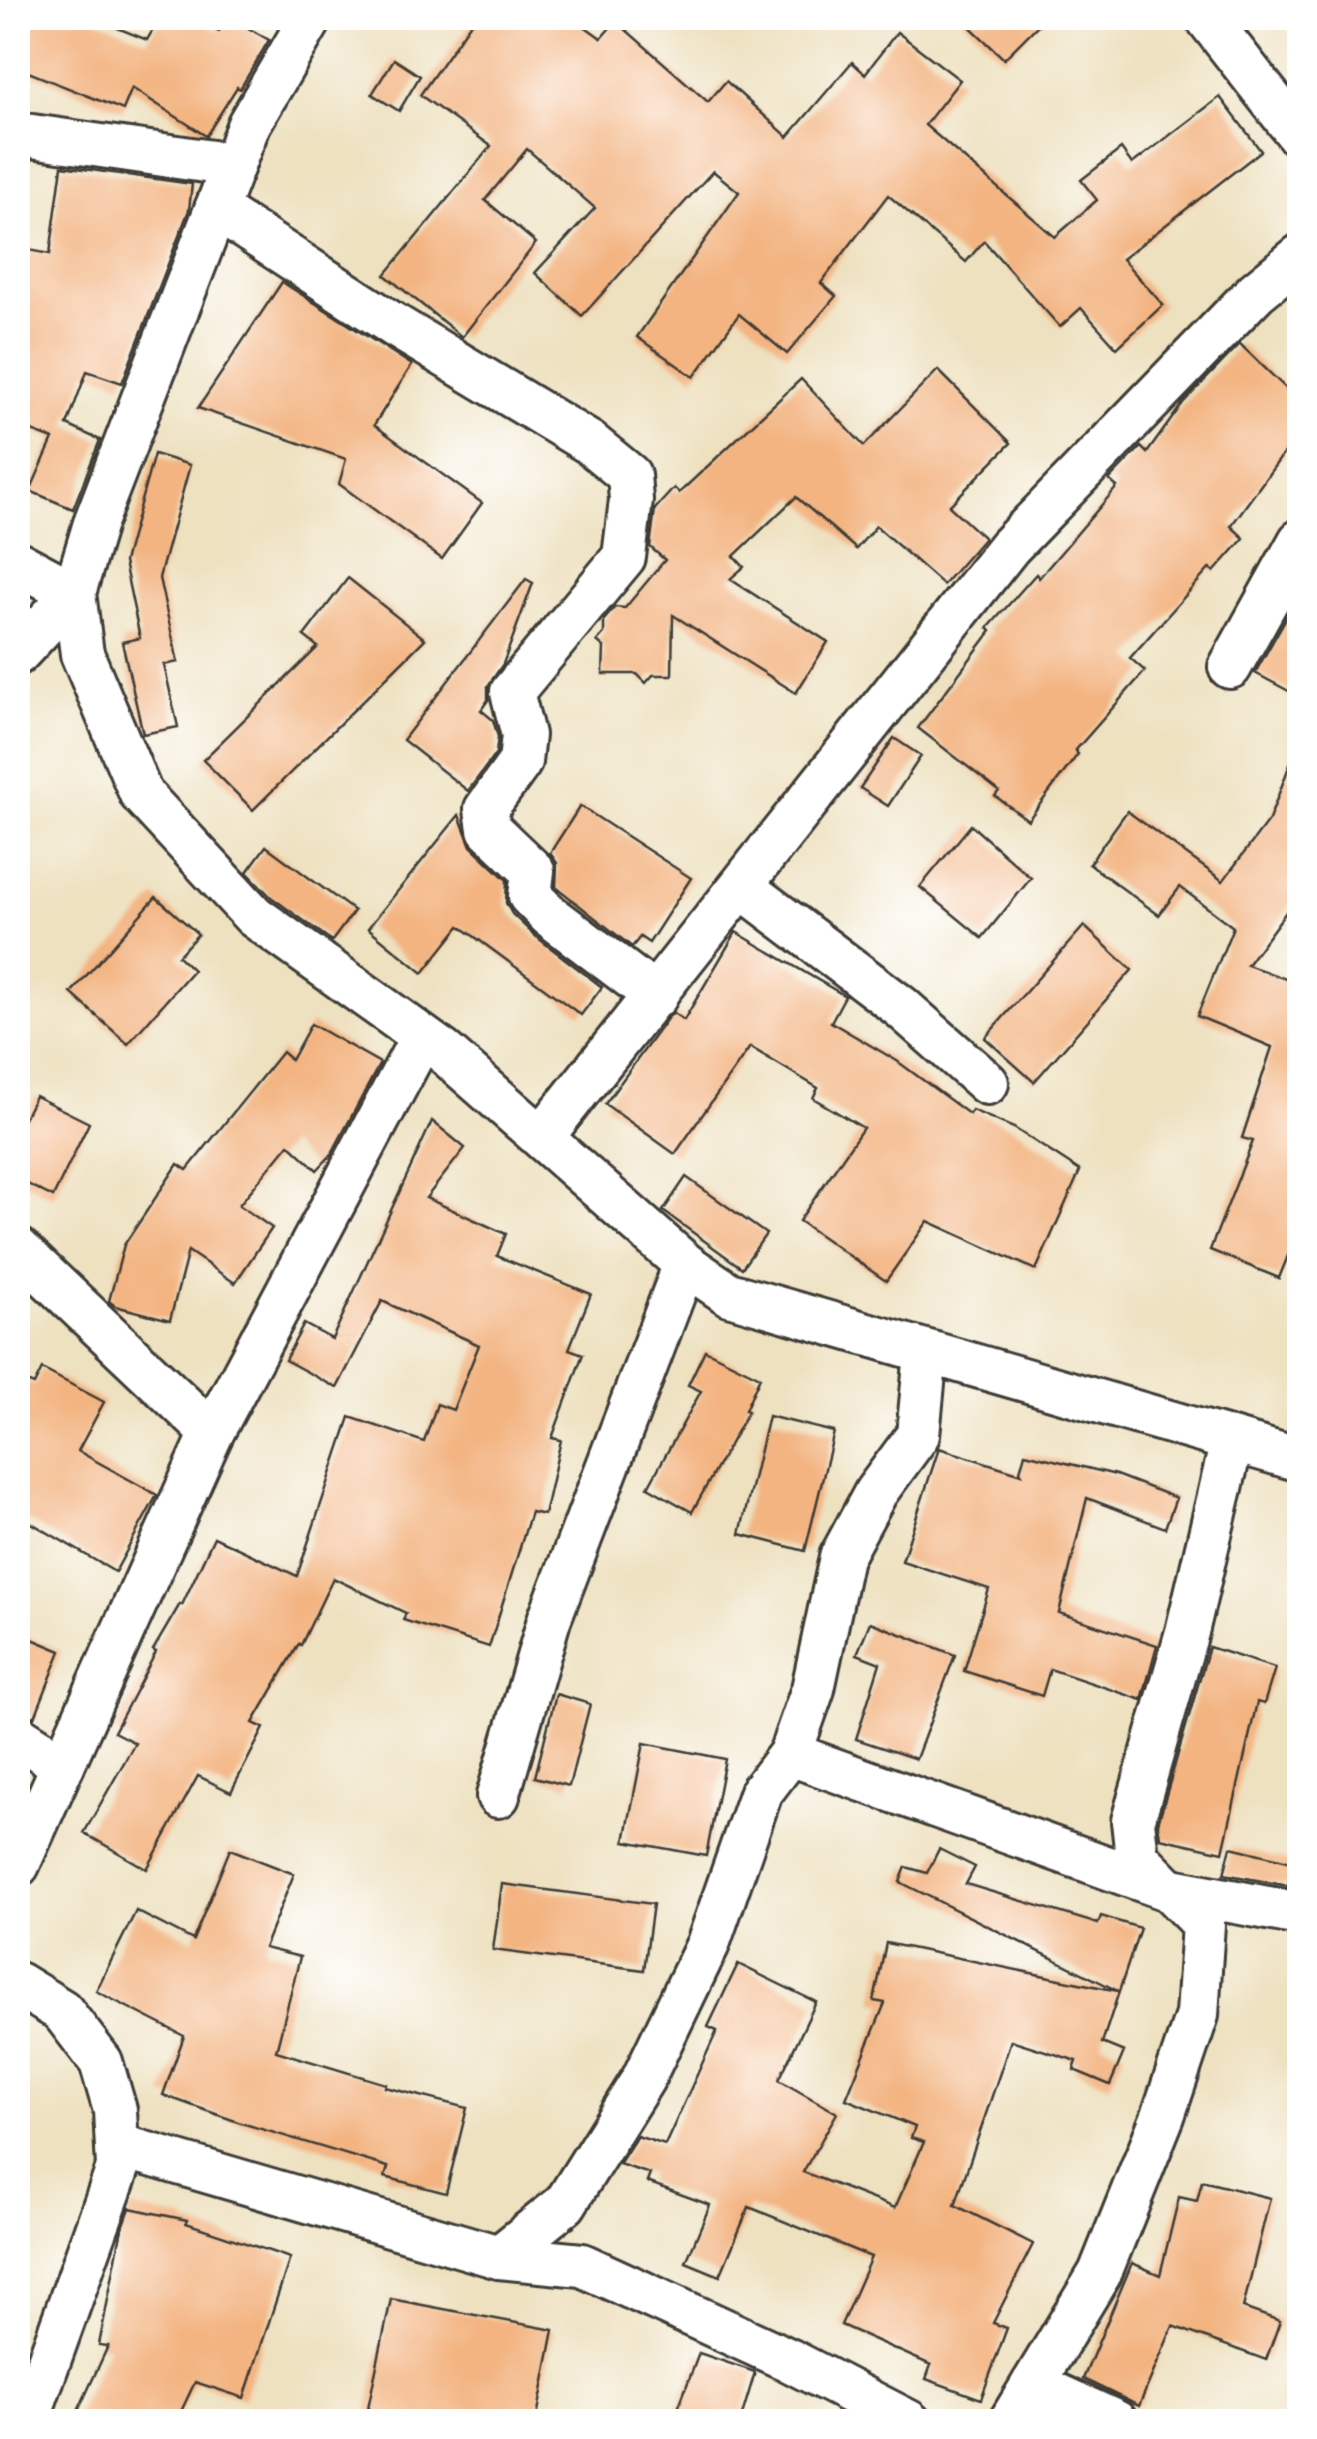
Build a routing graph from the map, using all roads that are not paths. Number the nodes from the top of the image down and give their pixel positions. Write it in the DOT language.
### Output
graph roads {
  1 [pos="311,18"];
  2 [pos="1207,18"];
  3 [pos="18,134"];
  4 [pos="1300,137"];
  5 [pos="233,164"];
  6 [pos="216,208"];
  7 [pos="1300,256"];
  8 [pos="1299,545"];
  9 [pos="18,564"];
  10 [pos="74,593"];
  11 [pos="18,653"];
  12 [pos="1230,667"];
  13 [pos="742,886"];
  14 [pos="656,996"];
  15 [pos="422,1037"];
  16 [pos="987,1083"];
  17 [pos="542,1136"];
  18 [pos="18,1249"];
  19 [pos="685,1264"];
  20 [pos="926,1353"];
  21 [pos="212,1432"];
  22 [pos="1232,1441"];
  23 [pos="1300,1460"];
  24 [pos="18,1736"];
  25 [pos="790,1754"];
  26 [pos="62,1764"];
  27 [pos="498,1796"];
  28 [pos="18,1865"];
  29 [pos="1168,1889"];
  30 [pos="1300,1914"];
  31 [pos="18,1984"];
  32 [pos="117,2145"];
  33 [pos="557,2211"];
  34 [pos="499,2257"];
  35 [pos="582,2265"];
  36 [pos="1033,2384"];
  37 [pos="27,2422"];
  38 [pos="908,2422"];
  39 [pos="1010,2422"];
  40 [pos="1116,2422"];
  1 -- 5 [label="street"];
  2 -- 4 [label="street"];
  3 -- 5 [label="street"];
  5 -- 6 [label="street"];
  6 -- 10 [label="street"];
  6 -- 14 [label="street"];
  7 -- 13 [label="street"];
  8 -- 12 [label="street"];
  9 -- 10 [label="street"];
  10 -- 11 [label="street"];
  10 -- 15 [label="street"];
  13 -- 14 [label="street"];
  13 -- 16 [label="street"];
  14 -- 17 [label="street"];
  15 -- 17 [label="street"];
  15 -- 21 [label="street"];
  17 -- 19 [label="street"];
  18 -- 21 [label="street"];
  19 -- 20 [label="street"];
  19 -- 27 [label="street"];
  20 -- 22 [label="street"];
  20 -- 25 [label="street"];
  21 -- 26 [label="street"];
  22 -- 23 [label="street"];
  22 -- 29 [label="street"];
  24 -- 26 [label="street"];
  25 -- 29 [label="street"];
  25 -- 33 [label="street"];
  26 -- 28 [label="street"];
  29 -- 30 [label="street"];
  29 -- 36 [label="street"];
  31 -- 32 [label="street"];
  32 -- 34 [label="street"];
  32 -- 37 [label="street"];
  33 -- 34 [label="street"];
  33 -- 35 [label="street"];
  34 -- 35 [label="street"];
  35 -- 38 [label="street"];
  36 -- 39 [label="street"];
  36 -- 40 [label="street"];
}
